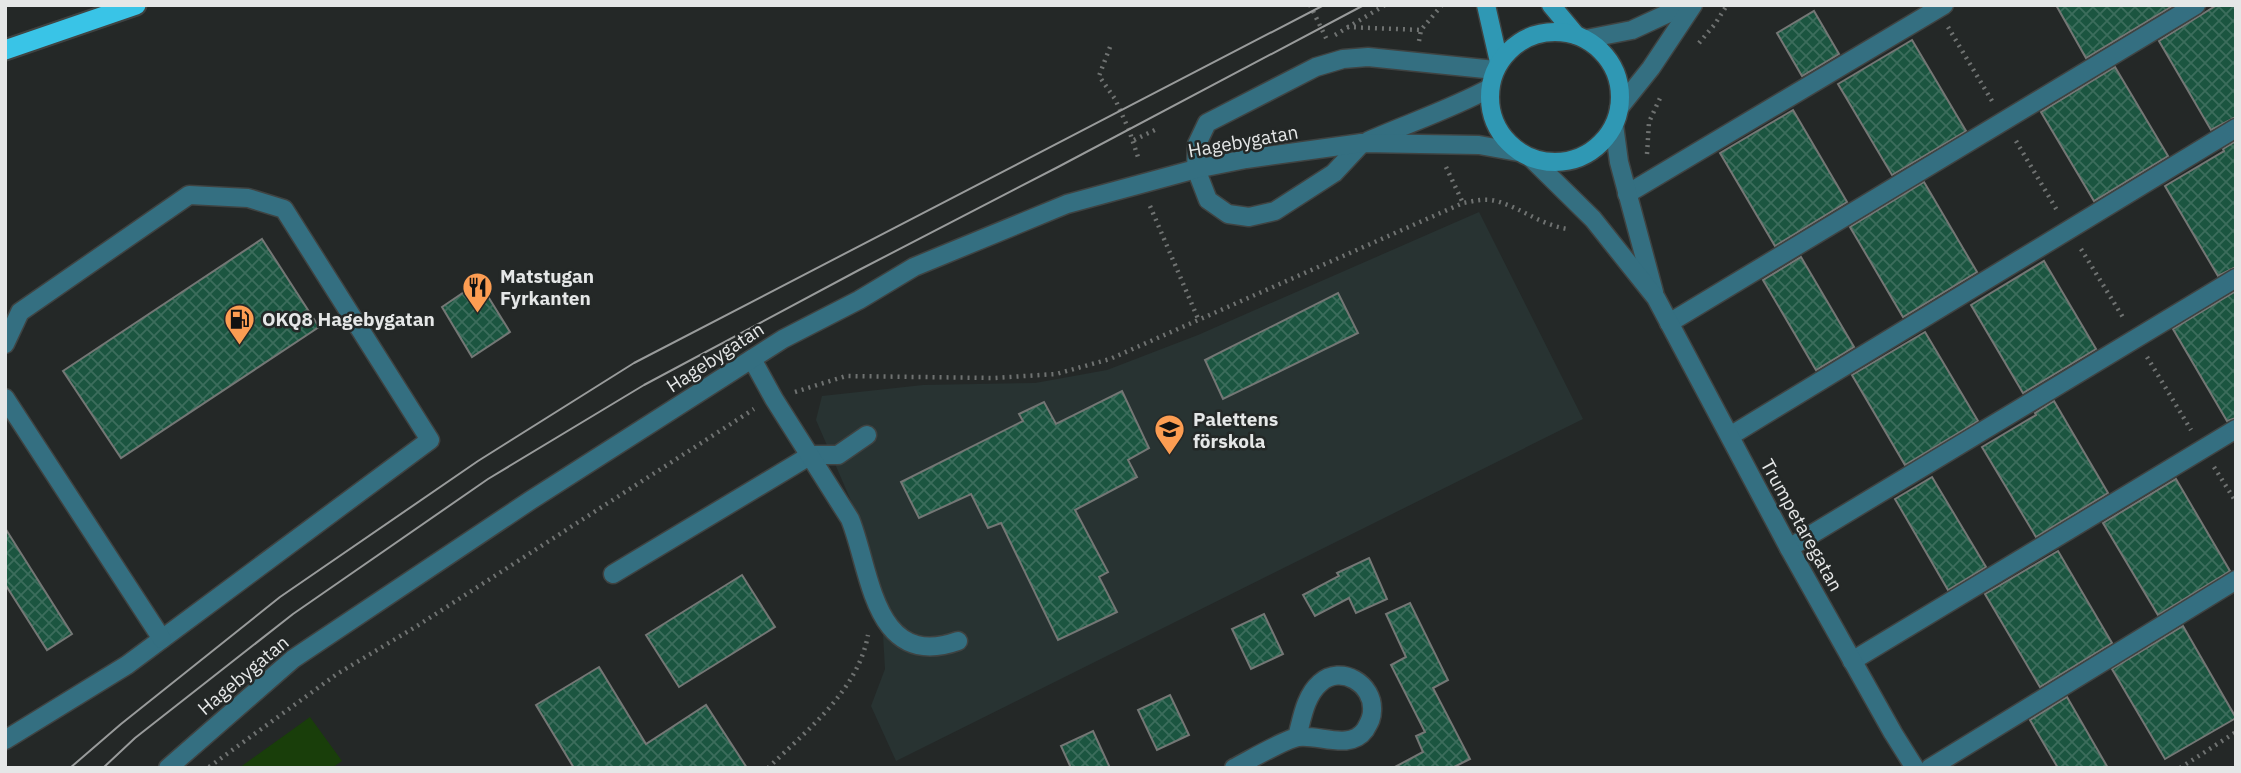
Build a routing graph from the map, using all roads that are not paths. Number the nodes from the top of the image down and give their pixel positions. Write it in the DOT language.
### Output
graph roads {
  1 [pos="136,5"];
  2 [pos="1486,5"];
  3 [pos="1551,5"];
  4 [pos="1686,5"];
  5 [pos="1693,5"];
  6 [pos="2196,5"];
  7 [pos="1941,7"];
  8 [pos="1581,37"];
  9 [pos="5,50"];
  10 [pos="1497,66"];
  11 [pos="1490,88"];
  12 [pos="1616,116"];
  13 [pos="2236,128"];
  14 [pos="1363,143"];
  15 [pos="1525,155"];
  16 [pos="1196,169"];
  17 [pos="1627,194"];
  18 [pos="2236,278"];
  19 [pos="1656,298"];
  20 [pos="1669,323"];
  21 [pos="5,344"];
  22 [pos="751,359"];
  23 [pos="5,398"];
  24 [pos="2236,429"];
  25 [pos="867,435"];
  26 [pos="1730,436"];
  27 [pos="811,455"];
  28 [pos="1790,548"];
  29 [pos="612,573"];
  30 [pos="2236,580"];
  31 [pos="162,639"];
  32 [pos="958,641"];
  33 [pos="1852,661"];
  34 [pos="1297,737"];
  35 [pos="5,740"];
  36 [pos="168,768"];
  37 [pos="1234,768"];
  38 [pos="1915,768"];
  39 [pos="1930,768"];
  1 -- 9 [label="highway"];
  2 -- 10 [label="main road"];
  3 -- 8 [label="main road"];
  4 -- 8 [label="street"];
  5 -- 12 [label="street"];
  6 -- 20 [label="street"];
  7 -- 17 [label="street"];
  8 -- 10 [label="main road"];
  8 -- 12 [label="main road"];
  10 -- 11 [label="main road"];
  10 -- 16 [label="street"];
  11 -- 14 [label="street, Hagebygatan"];
  11 -- 15 [label="main road"];
  12 -- 15 [label="main road"];
  12 -- 17 [label="street, Trumpetaregatan"];
  13 -- 26 [label="street"];
  14 -- 15 [label="street, Hagebygatan"];
  14 -- 16 [label="street, Hagebygatan"];
  14 -- 16 [label="street"];
  15 -- 19 [label="street, Trumpetaregatan"];
  16 -- 22 [label="street, Hagebygatan"];
  17 -- 19 [label="street, Trumpetaregatan"];
  18 -- 28 [label="street"];
  19 -- 20 [label="street, Trumpetaregatan"];
  20 -- 26 [label="street, Trumpetaregatan"];
  21 -- 31 [label="street"];
  22 -- 27 [label="street"];
  22 -- 36 [label="street, Hagebygatan"];
  23 -- 31 [label="street"];
  24 -- 33 [label="street"];
  25 -- 27 [label="street"];
  26 -- 28 [label="street, Trumpetaregatan"];
  27 -- 29 [label="street"];
  27 -- 32 [label="street"];
  28 -- 33 [label="street, Trumpetaregatan"];
  30 -- 39 [label="street"];
  31 -- 35 [label="street"];
  33 -- 38 [label="street, Trumpetaregatan"];
  34 -- 34 [label="street"];
  34 -- 37 [label="street"];
}
